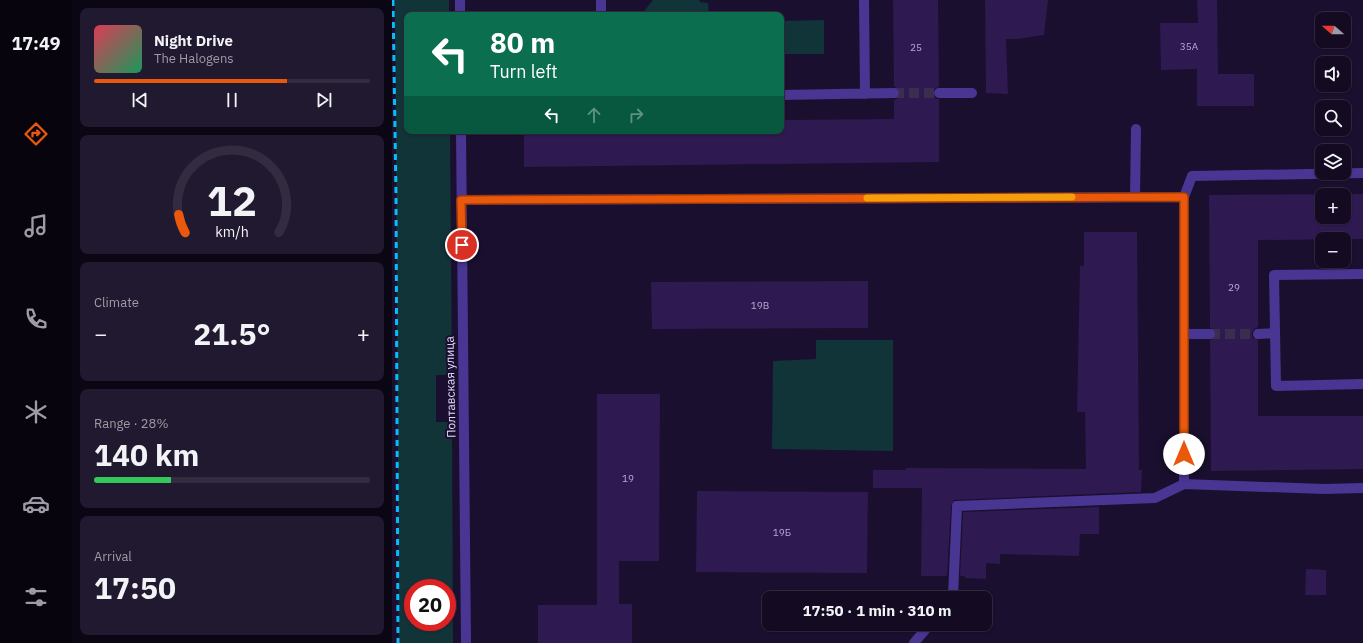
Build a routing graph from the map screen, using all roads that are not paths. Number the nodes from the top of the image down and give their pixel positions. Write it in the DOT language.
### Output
graph roads {
  1 [pos="460,0"];
  2 [pos="600,0"];
  3 [pos="864,0"];
  4 [pos="460,12"];
  5 [pos="601,12"];
  6 [pos="894,93"];
  7 [pos="939,93"];
  8 [pos="972,93"];
  9 [pos="865,94"];
  10 [pos="784,95"];
  11 [pos="1136,129"];
  12 [pos="461,134"];
  13 [pos="1363,173"];
  14 [pos="1135,197"];
  15 [pos="1184,197"];
  16 [pos="461,200"];
  17 [pos="1363,274"];
  18 [pos="1275,333"];
  19 [pos="1184,334"];
  20 [pos="1210,334"];
  21 [pos="1258,334"];
  22 [pos="1363,384"];
  23 [pos="1184,484"];
  24 [pos="1363,488"];
  25 [pos="953,591"];
  26 [pos="924,631"];
  27 [pos="466,643"];
  28 [pos="914,643"];
  1 -- 4 [label="street"];
  2 -- 5 [label="street"];
  3 -- 9 [label="street"];
  6 -- 9 [label="street"];
  7 -- 8 [label="street"];
  9 -- 10 [label="street"];
  11 -- 14 [label="street"];
  12 -- 16 [label="street, Полтавская улица"];
  13 -- 15 [label="street"];
  14 -- 15 [label="street"];
  14 -- 16 [label="street"];
  15 -- 19 [label="street"];
  16 -- 27 [label="street, Полтавская улица"];
  17 -- 18 [label="street"];
  18 -- 21 [label="street"];
  18 -- 22 [label="street"];
  19 -- 20 [label="street"];
  19 -- 23 [label="street"];
  23 -- 24 [label="street"];
  23 -- 25 [label="street"];
  26 -- 28 [label="street"];
}
